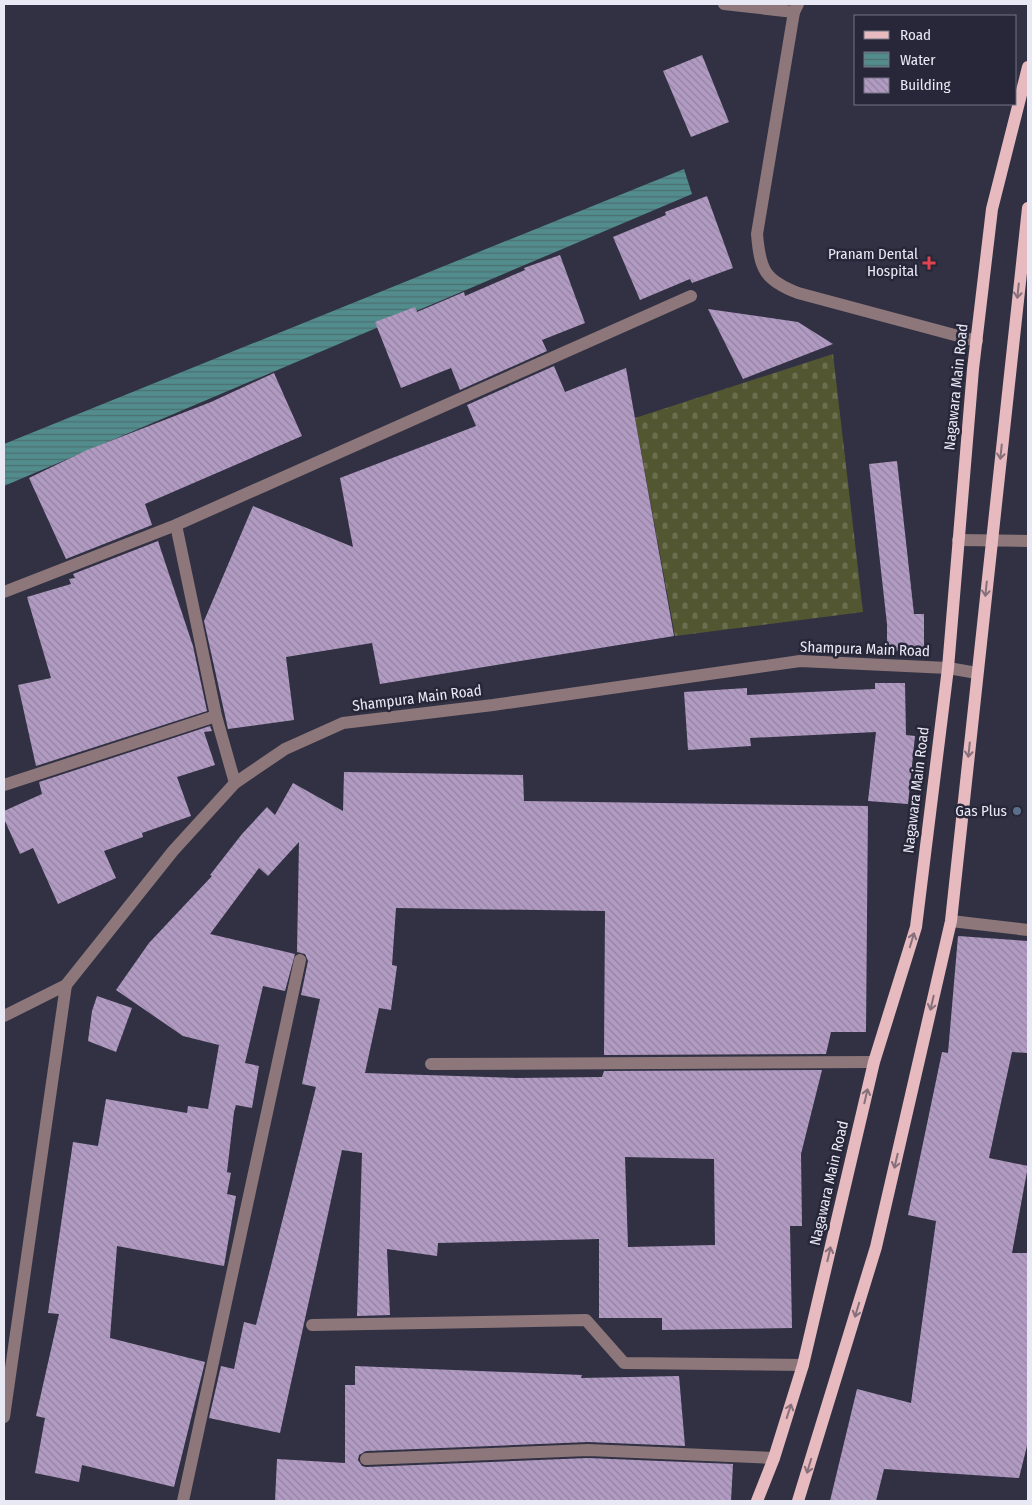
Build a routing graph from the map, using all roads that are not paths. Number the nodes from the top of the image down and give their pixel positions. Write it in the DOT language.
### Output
graph roads {
  1 [pos="724,4"];
  2 [pos="796,8"];
  3 [pos="1028,67"];
  4 [pos="1028,208"];
  5 [pos="691,296"];
  6 [pos="977,341"];
  7 [pos="176,526"];
  8 [pos="958,540"];
  9 [pos="991,540"];
  10 [pos="1028,541"];
  11 [pos="4,592"];
  12 [pos="948,668"];
  13 [pos="977,673"];
  14 [pos="216,716"];
  15 [pos="234,783"];
  16 [pos="4,785"];
  17 [pos="951,921"];
  18 [pos="1028,930"];
  19 [pos="300,960"];
  20 [pos="66,985"];
  21 [pos="4,1016"];
  22 [pos="874,1062"];
  23 [pos="431,1064"];
  24 [pos="312,1325"];
  25 [pos="8,1360"];
  26 [pos="803,1365"];
  27 [pos="4,1417"];
  28 [pos="774,1458"];
  29 [pos="366,1460"];
  30 [pos="183,1501"];
  31 [pos="757,1501"];
  32 [pos="798,1501"];
  1 -- 2 [label="street"];
  2 -- 6 [label="street"];
  3 -- 6 [label="main road, Nagawara Main Road"];
  4 -- 9 [label="main road, one-way"];
  5 -- 7 [label="street"];
  6 -- 8 [label="main road, Nagawara Main Road"];
  7 -- 11 [label="street"];
  7 -- 14 [label="street"];
  8 -- 9 [label="street"];
  8 -- 12 [label="main road, Nagawara Main Road"];
  9 -- 10 [label="street"];
  9 -- 13 [label="main road, one-way"];
  12 -- 13 [label="street, Shampura Main Road"];
  12 -- 15 [label="street, Shampura Main Road"];
  22 -- 12 [label="main road, Nagawara Main Road, one-way"];
  13 -- 17 [label="main road, one-way"];
  14 -- 15 [label="street"];
  14 -- 16 [label="street"];
  15 -- 20 [label="street, Shampura Main Road"];
  17 -- 18 [label="street"];
  17 -- 32 [label="main road, one-way"];
  19 -- 30 [label="street"];
  20 -- 21 [label="street, Shampura Main Road"];
  20 -- 25 [label="street"];
  22 -- 23 [label="street"];
  26 -- 22 [label="main road, Nagawara Main Road, one-way"];
  24 -- 26 [label="street"];
  25 -- 27 [label="street"];
  28 -- 26 [label="main road, Nagawara Main Road, one-way"];
  28 -- 29 [label="street"];
  28 -- 31 [label="main road, Nagawara Main Road"];
}
